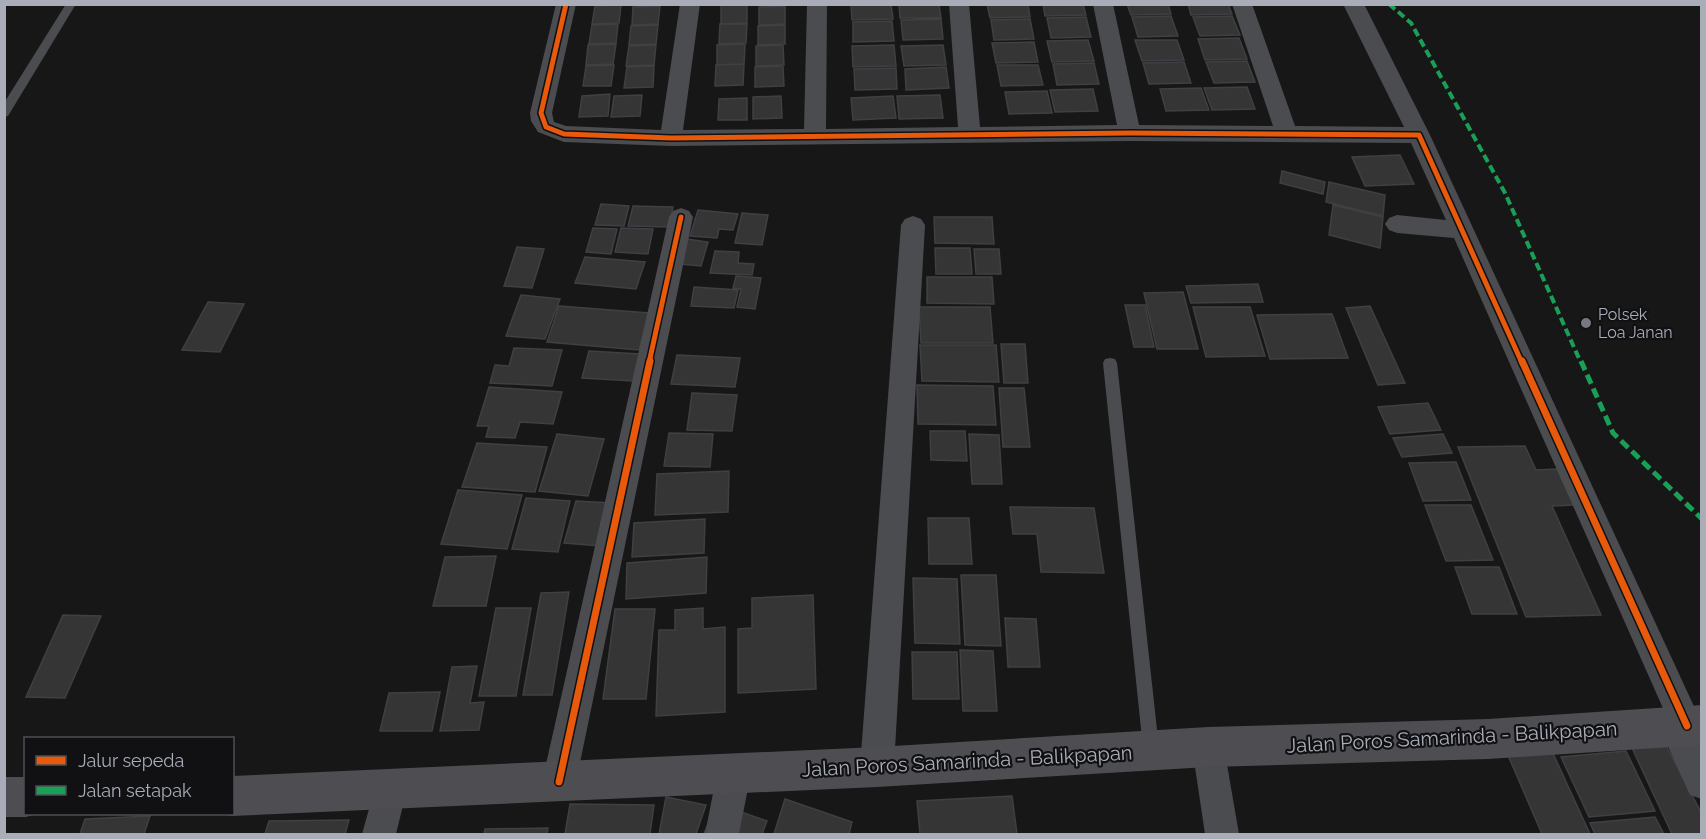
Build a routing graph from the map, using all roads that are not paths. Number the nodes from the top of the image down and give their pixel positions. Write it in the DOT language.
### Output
graph roads {
  1 [pos="71,4"];
  2 [pos="566,4"];
  3 [pos="690,4"];
  4 [pos="817,4"];
  5 [pos="959,4"];
  6 [pos="1103,4"];
  7 [pos="1242,4"];
  8 [pos="1353,4"];
  9 [pos="4,113"];
  10 [pos="1130,133"];
  11 [pos="970,134"];
  12 [pos="1287,134"];
  13 [pos="815,135"];
  14 [pos="1419,135"];
  15 [pos="671,138"];
  16 [pos="681,217"];
  17 [pos="1397,224"];
  18 [pos="913,225"];
  19 [pos="1462,230"];
  20 [pos="1110,363"];
  21 [pos="1688,726"];
  22 [pos="1208,747"];
  23 [pos="1151,750"];
  24 [pos="877,767"];
  25 [pos="734,772"];
  26 [pos="559,783"];
  27 [pos="1701,783"];
  28 [pos="390,789"];
  29 [pos="234,796"];
  30 [pos="4,797"];
  31 [pos="24,797"];
  32 [pos="379,834"];
  33 [pos="722,834"];
  34 [pos="1222,834"];
  1 -- 9 [label="lane"];
  2 -- 15 [label="street"];
  3 -- 15 [label="street"];
  4 -- 13 [label="street"];
  5 -- 11 [label="street"];
  6 -- 10 [label="street"];
  7 -- 12 [label="street"];
  8 -- 14 [label="street"];
  10 -- 11 [label="street"];
  10 -- 12 [label="street"];
  11 -- 13 [label="street"];
  12 -- 14 [label="street"];
  13 -- 15 [label="street"];
  14 -- 19 [label="street"];
  16 -- 26 [label="street"];
  17 -- 19 [label="street"];
  18 -- 24 [label="street"];
  19 -- 21 [label="street"];
  20 -- 23 [label="lane"];
  21 -- 22 [label="highway, Jalan Poros Samarinda - Balikpapan"];
  21 -- 27 [label="street"];
  22 -- 23 [label="highway, Jalan Poros Samarinda - Balikpapan"];
  22 -- 34 [label="street"];
  23 -- 24 [label="highway, Jalan Poros Samarinda - Balikpapan"];
  24 -- 25 [label="highway, Jalan Poros Samarinda - Balikpapan"];
  25 -- 26 [label="highway, Jalan Poros Samarinda - Balikpapan"];
  25 -- 33 [label="street"];
  26 -- 28 [label="highway, Jalan Poros Samarinda - Balikpapan"];
  28 -- 29 [label="highway, Jalan Poros Samarinda - Balikpapan"];
  28 -- 32 [label="street"];
  30 -- 31 [label="highway"];
}
